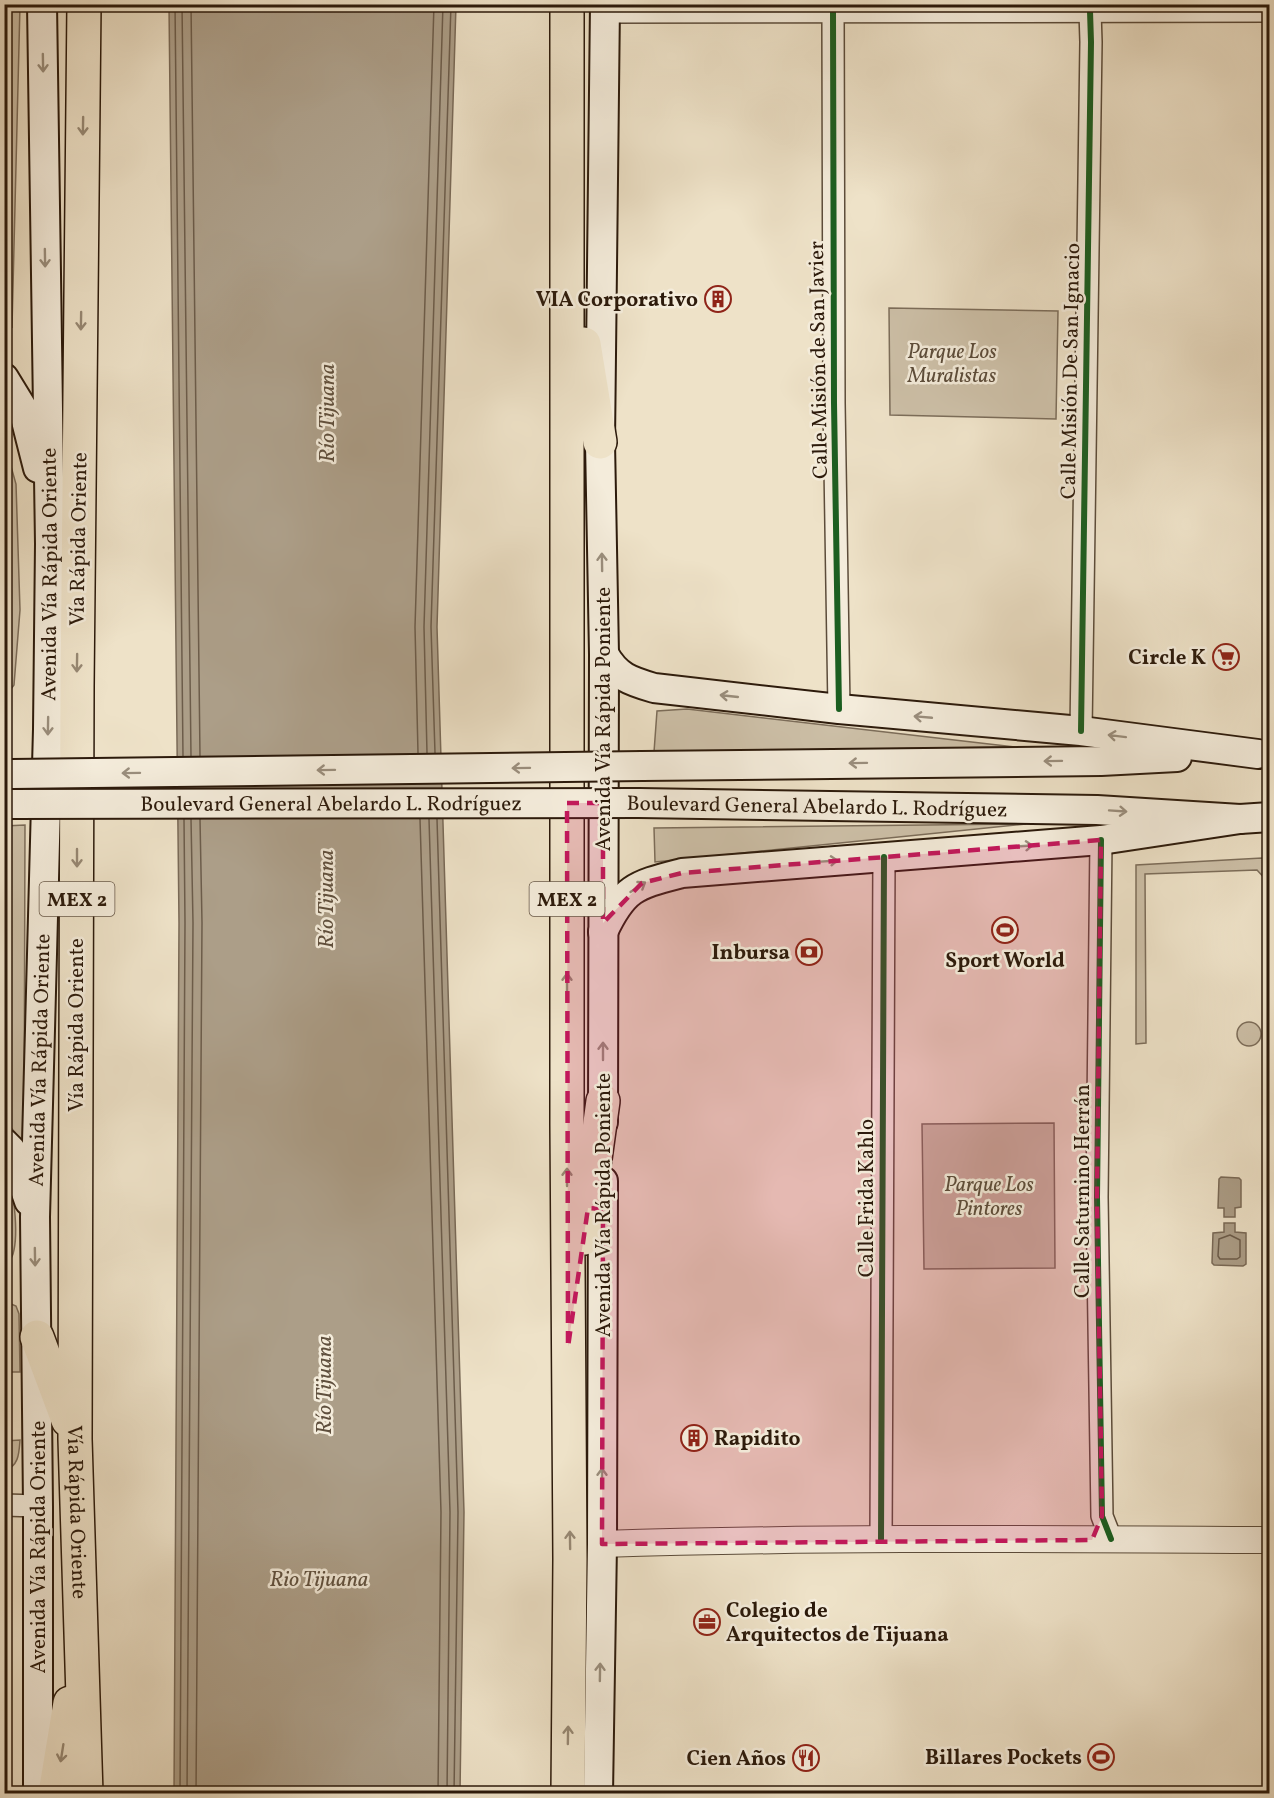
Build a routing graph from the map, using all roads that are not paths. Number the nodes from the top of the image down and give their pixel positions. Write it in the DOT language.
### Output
graph roads {
  1 [pos="42,4"];
  2 [pos="84,4"];
  3 [pos="567,4"];
  4 [pos="605,8"];
  5 [pos="1269,10"];
  6 [pos="832,11"];
  7 [pos="1090,11"];
  8 [pos="568,247"];
  9 [pos="4,378"];
  10 [pos="600,442"];
  11 [pos="50,544"];
  12 [pos="604,654"];
  13 [pos="839,709"];
  14 [pos="1081,731"];
  15 [pos="1264,754"];
  16 [pos="8,774"];
  17 [pos="8,804"];
  18 [pos="1269,817"];
  19 [pos="1240,819"];
  20 [pos="1101,840"];
  21 [pos="884,857"];
  22 [pos="603,932"];
  23 [pos="603,1101"];
  24 [pos="4,1143"];
  25 [pos="35,1217"];
  26 [pos="37,1337"];
  27 [pos="568,1347"];
  28 [pos="75,1439"];
  29 [pos="4,1505"];
  30 [pos="38,1506"];
  31 [pos="1101,1531"];
  32 [pos="881,1539"];
  33 [pos="1269,1540"];
  34 [pos="602,1544"];
  35 [pos="82,1633"];
  36 [pos="38,1794"];
  37 [pos="55,1794"];
  38 [pos="86,1794"];
  39 [pos="568,1794"];
  40 [pos="598,1794"];
  1 -- 11 [label="main road, Avenida Vía Rápida Oriente, one-way"];
  2 -- 28 [label="highway, Vía Rápida Oriente / MEX 2, one-way"];
  3 -- 8 [label="highway, Avenida Vía Rápida Poniente / MEX 2"];
  4 -- 6 [label="street"];
  4 -- 10 [label="main road, Avenida Vía Rápida Poniente"];
  5 -- 7 [label="street"];
  6 -- 7 [label="street"];
  6 -- 13 [label="street, Calle Misión de San Javier"];
  7 -- 14 [label="street, Calle Misión De San Ignacio"];
  8 -- 10 [label="highway"];
  27 -- 8 [label="highway, Avenida Vía Rápida Poniente / MEX 2, one-way"];
  9 -- 11 [label="main road"];
  12 -- 10 [label="main road, Avenida Vía Rápida Poniente, one-way"];
  11 -- 25 [label="main road, Avenida Vía Rápida Oriente, one-way"];
  13 -- 12 [label="main road, one-way"];
  12 -- 22 [label="main road, Avenida Vía Rápida Poniente"];
  14 -- 13 [label="main road, one-way"];
  15 -- 14 [label="main road, one-way"];
  15 -- 16 [label="main road, Boulevard General Abelardo L. Rodríguez, one-way, bridge"];
  17 -- 19 [label="main road, Boulevard General Abelardo L. Rodríguez, one-way, bridge"];
  18 -- 19 [label="main road, Boulevard General Abelardo L. Rodríguez"];
  19 -- 20 [label="main road"];
  21 -- 20 [label="main road, one-way"];
  20 -- 31 [label="street, Calle Saturnino Herrán"];
  22 -- 21 [label="main road, one-way"];
  21 -- 32 [label="street, Calle Frida Kahlo"];
  23 -- 22 [label="main road, Avenida Vía Rápida Poniente, one-way"];
  23 -- 27 [label="highway"];
  34 -- 23 [label="main road, Avenida Vía Rápida Poniente, one-way"];
  24 -- 25 [label="main road"];
  25 -- 26 [label="main road, Avenida Vía Rápida Oriente, one-way"];
  26 -- 28 [label="highway"];
  26 -- 30 [label="main road, Avenida Vía Rápida Oriente"];
  39 -- 27 [label="highway, Avenida Vía Rápida Poniente / MEX 2, one-way"];
  28 -- 35 [label="highway, Vía Rápida Oriente / MEX 2"];
  29 -- 30 [label="street"];
  30 -- 36 [label="main road, Avenida Vía Rápida Oriente"];
  31 -- 32 [label="street"];
  31 -- 33 [label="street"];
  32 -- 34 [label="street"];
  40 -- 34 [label="main road, Avenida Vía Rápida Poniente, one-way"];
  35 -- 37 [label="highway, one-way"];
  35 -- 38 [label="highway, Vía Rápida Oriente / MEX 2"];
}
